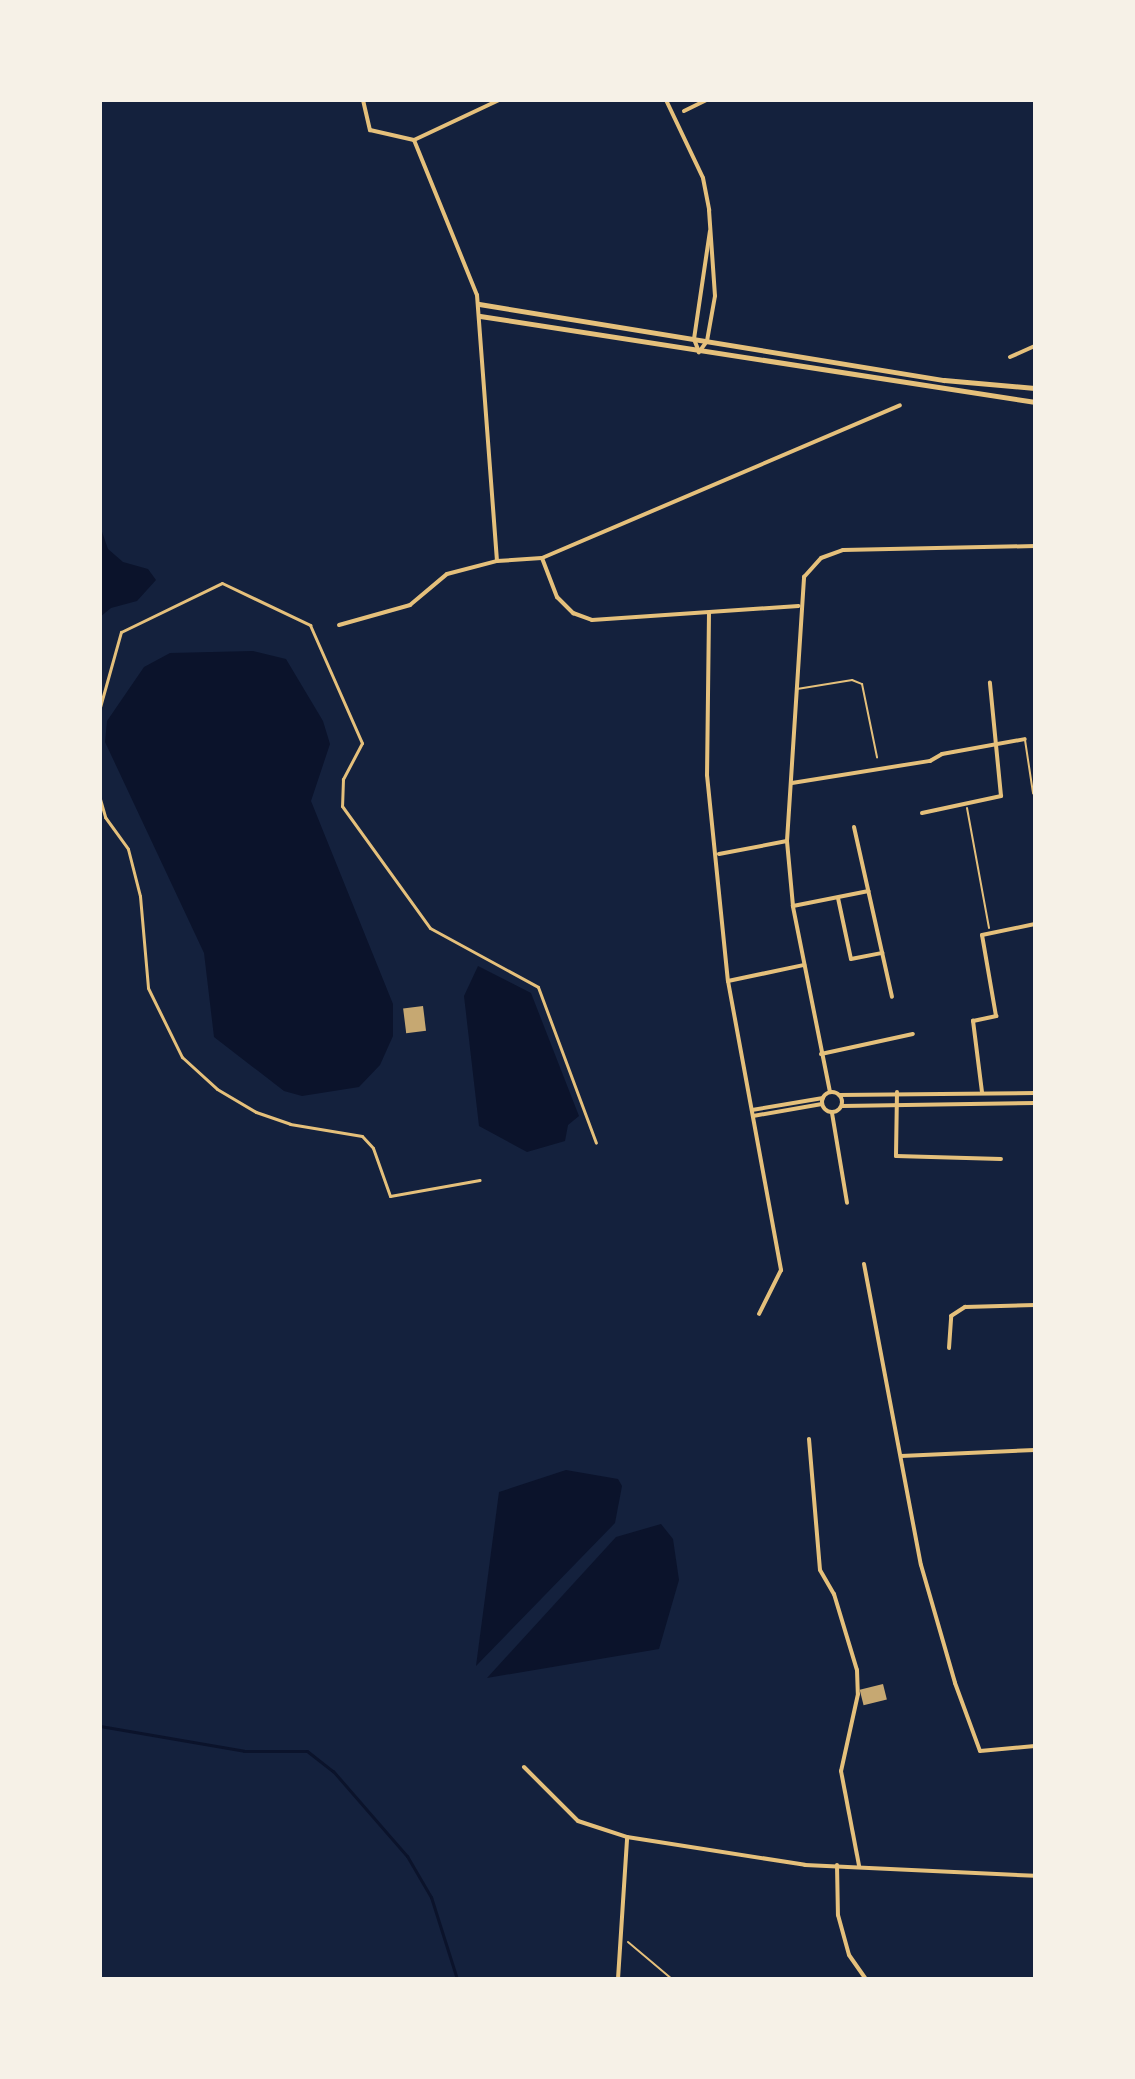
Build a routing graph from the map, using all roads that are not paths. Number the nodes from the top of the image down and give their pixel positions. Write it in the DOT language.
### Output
graph roads {
  1 [pos="363,100"];
  2 [pos="499,100"];
  3 [pos="666,100"];
  4 [pos="707,100"];
  5 [pos="684,111"];
  6 [pos="414,140"];
  7 [pos="710,231"];
  8 [pos="479,304"];
  9 [pos="480,316"];
  10 [pos="694,339"];
  11 [pos="707,341"];
  12 [pos="1035,346"];
  13 [pos="699,352"];
  14 [pos="1010,357"];
  15 [pos="1035,388"];
  16 [pos="1035,402"];
  17 [pos="900,405"];
  18 [pos="1035,546"];
  19 [pos="542,558"];
  20 [pos="497,561"];
  21 [pos="799,606"];
  22 [pos="709,613"];
  23 [pos="339,625"];
  24 [pos="990,683"];
  25 [pos="797,689"];
  26 [pos="100,707"];
  27 [pos="1025,739"];
  28 [pos="995,744"];
  29 [pos="877,757"];
  30 [pos="792,783"];
  31 [pos="1033,793"];
  32 [pos="100,799"];
  33 [pos="922,813"];
  34 [pos="854,827"];
  35 [pos="787,841"];
  36 [pos="718,854"];
  37 [pos="869,891"];
  38 [pos="838,898"];
  39 [pos="793,906"];
  40 [pos="1035,924"];
  41 [pos="882,953"];
  42 [pos="804,965"];
  43 [pos="728,981"];
  44 [pos="892,997"];
  45 [pos="913,1034"];
  46 [pos="821,1054"];
  47 [pos="830,1092"];
  48 [pos="897,1092"];
  49 [pos="982,1092"];
  50 [pos="1035,1093"];
  51 [pos="839,1095"];
  52 [pos="822,1101"];
  53 [pos="1035,1103"];
  54 [pos="898,1104"];
  55 [pos="842,1106"];
  56 [pos="752,1113"];
  57 [pos="832,1113"];
  58 [pos="596,1143"];
  59 [pos="1001,1159"];
  60 [pos="480,1180"];
  61 [pos="847,1203"];
  62 [pos="864,1264"];
  63 [pos="1035,1305"];
  64 [pos="759,1314"];
  65 [pos="949,1348"];
  66 [pos="809,1439"];
  67 [pos="1035,1450"];
  68 [pos="901,1456"];
  69 [pos="1035,1746"];
  70 [pos="524,1767"];
  71 [pos="627,1837"];
  72 [pos="837,1865"];
  73 [pos="859,1866"];
  74 [pos="1035,1876"];
  75 [pos="618,1979"];
  76 [pos="866,1979"];
  1 -- 6 [label="street"];
  2 -- 6 [label="street"];
  3 -- 7 [label="street"];
  4 -- 5 [label="street"];
  6 -- 8 [label="street"];
  7 -- 10 [label="street"];
  7 -- 11 [label="street"];
  8 -- 9 [label="street"];
  8 -- 10 [label="street"];
  9 -- 13 [label="street"];
  9 -- 20 [label="street"];
  10 -- 11 [label="street"];
  10 -- 13 [label="street"];
  11 -- 13 [label="street"];
  11 -- 15 [label="street"];
  12 -- 14 [label="street"];
  13 -- 16 [label="street"];
  17 -- 19 [label="street"];
  18 -- 21 [label="street"];
  19 -- 20 [label="street"];
  19 -- 22 [label="street"];
  20 -- 23 [label="street"];
  21 -- 22 [label="street"];
  21 -- 25 [label="street"];
  22 -- 36 [label="street"];
  24 -- 28 [label="street"];
  25 -- 29 [label="lane"];
  25 -- 30 [label="street"];
  26 -- 58 [label="street"];
  27 -- 28 [label="street"];
  27 -- 31 [label="lane"];
  28 -- 30 [label="street"];
  28 -- 33 [label="street"];
  30 -- 35 [label="street"];
  32 -- 60 [label="street"];
  34 -- 37 [label="street"];
  35 -- 36 [label="street"];
  35 -- 39 [label="street"];
  36 -- 43 [label="street"];
  37 -- 38 [label="street"];
  37 -- 41 [label="street"];
  38 -- 39 [label="street"];
  38 -- 41 [label="street"];
  39 -- 42 [label="street"];
  40 -- 49 [label="street"];
  41 -- 44 [label="street"];
  42 -- 43 [label="street"];
  42 -- 46 [label="street"];
  43 -- 56 [label="street"];
  45 -- 46 [label="street"];
  46 -- 47 [label="street"];
  47 -- 51 [label="street"];
  47 -- 52 [label="street"];
  48 -- 49 [label="street"];
  48 -- 51 [label="street"];
  48 -- 54 [label="street"];
  49 -- 50 [label="street"];
  51 -- 55 [label="street"];
  52 -- 56 [label="street"];
  52 -- 57 [label="street"];
  53 -- 54 [label="street"];
  54 -- 55 [label="street"];
  54 -- 59 [label="street"];
  55 -- 57 [label="street"];
  56 -- 64 [label="street"];
  57 -- 61 [label="street"];
  62 -- 68 [label="street"];
  63 -- 65 [label="street"];
  66 -- 73 [label="street"];
  67 -- 68 [label="street"];
  68 -- 69 [label="street"];
  70 -- 71 [label="street"];
  71 -- 72 [label="street"];
  71 -- 75 [label="street"];
  72 -- 73 [label="street"];
  72 -- 76 [label="street"];
  73 -- 74 [label="street"];
}
